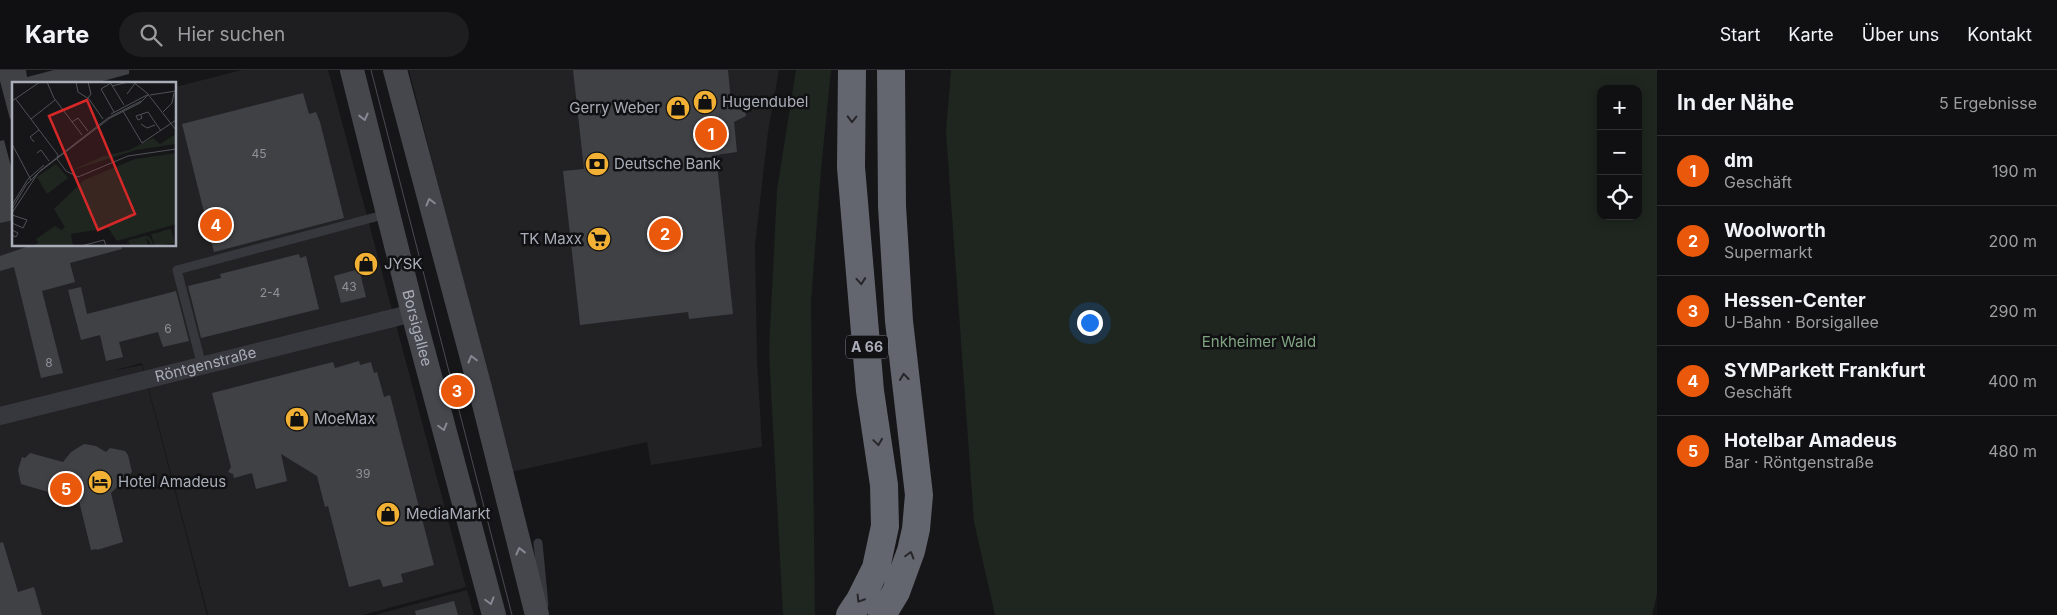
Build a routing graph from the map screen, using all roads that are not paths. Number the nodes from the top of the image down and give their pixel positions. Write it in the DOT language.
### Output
graph roads {
  1 [pos="352,70"];
  2 [pos="395,70"];
  3 [pos="852,70"];
  4 [pos="891,70"];
  5 [pos="388,213"];
  6 [pos="413,312"];
  7 [pos="202,366"];
  8 [pos="0,416"];
  9 [pos="538,543"];
  10 [pos="494,615"];
  11 [pos="536,615"];
  12 [pos="544,615"];
  13 [pos="850,615"];
  14 [pos="882,615"];
  1 -- 5 [label="main road, Borsigallee, one-way"];
  11 -- 2 [label="main road, one-way"];
  3 -- 13 [label="highway, A 66, one-way"];
  14 -- 4 [label="highway, A 66, one-way"];
  5 -- 6 [label="main road, Borsigallee"];
  5 -- 7 [label="lane"];
  6 -- 7 [label="street, Röntgenstraße"];
  6 -- 10 [label="main road, Borsigallee, one-way"];
  7 -- 8 [label="street, Röntgenstraße"];
  9 -- 12 [label="lane"];
}
